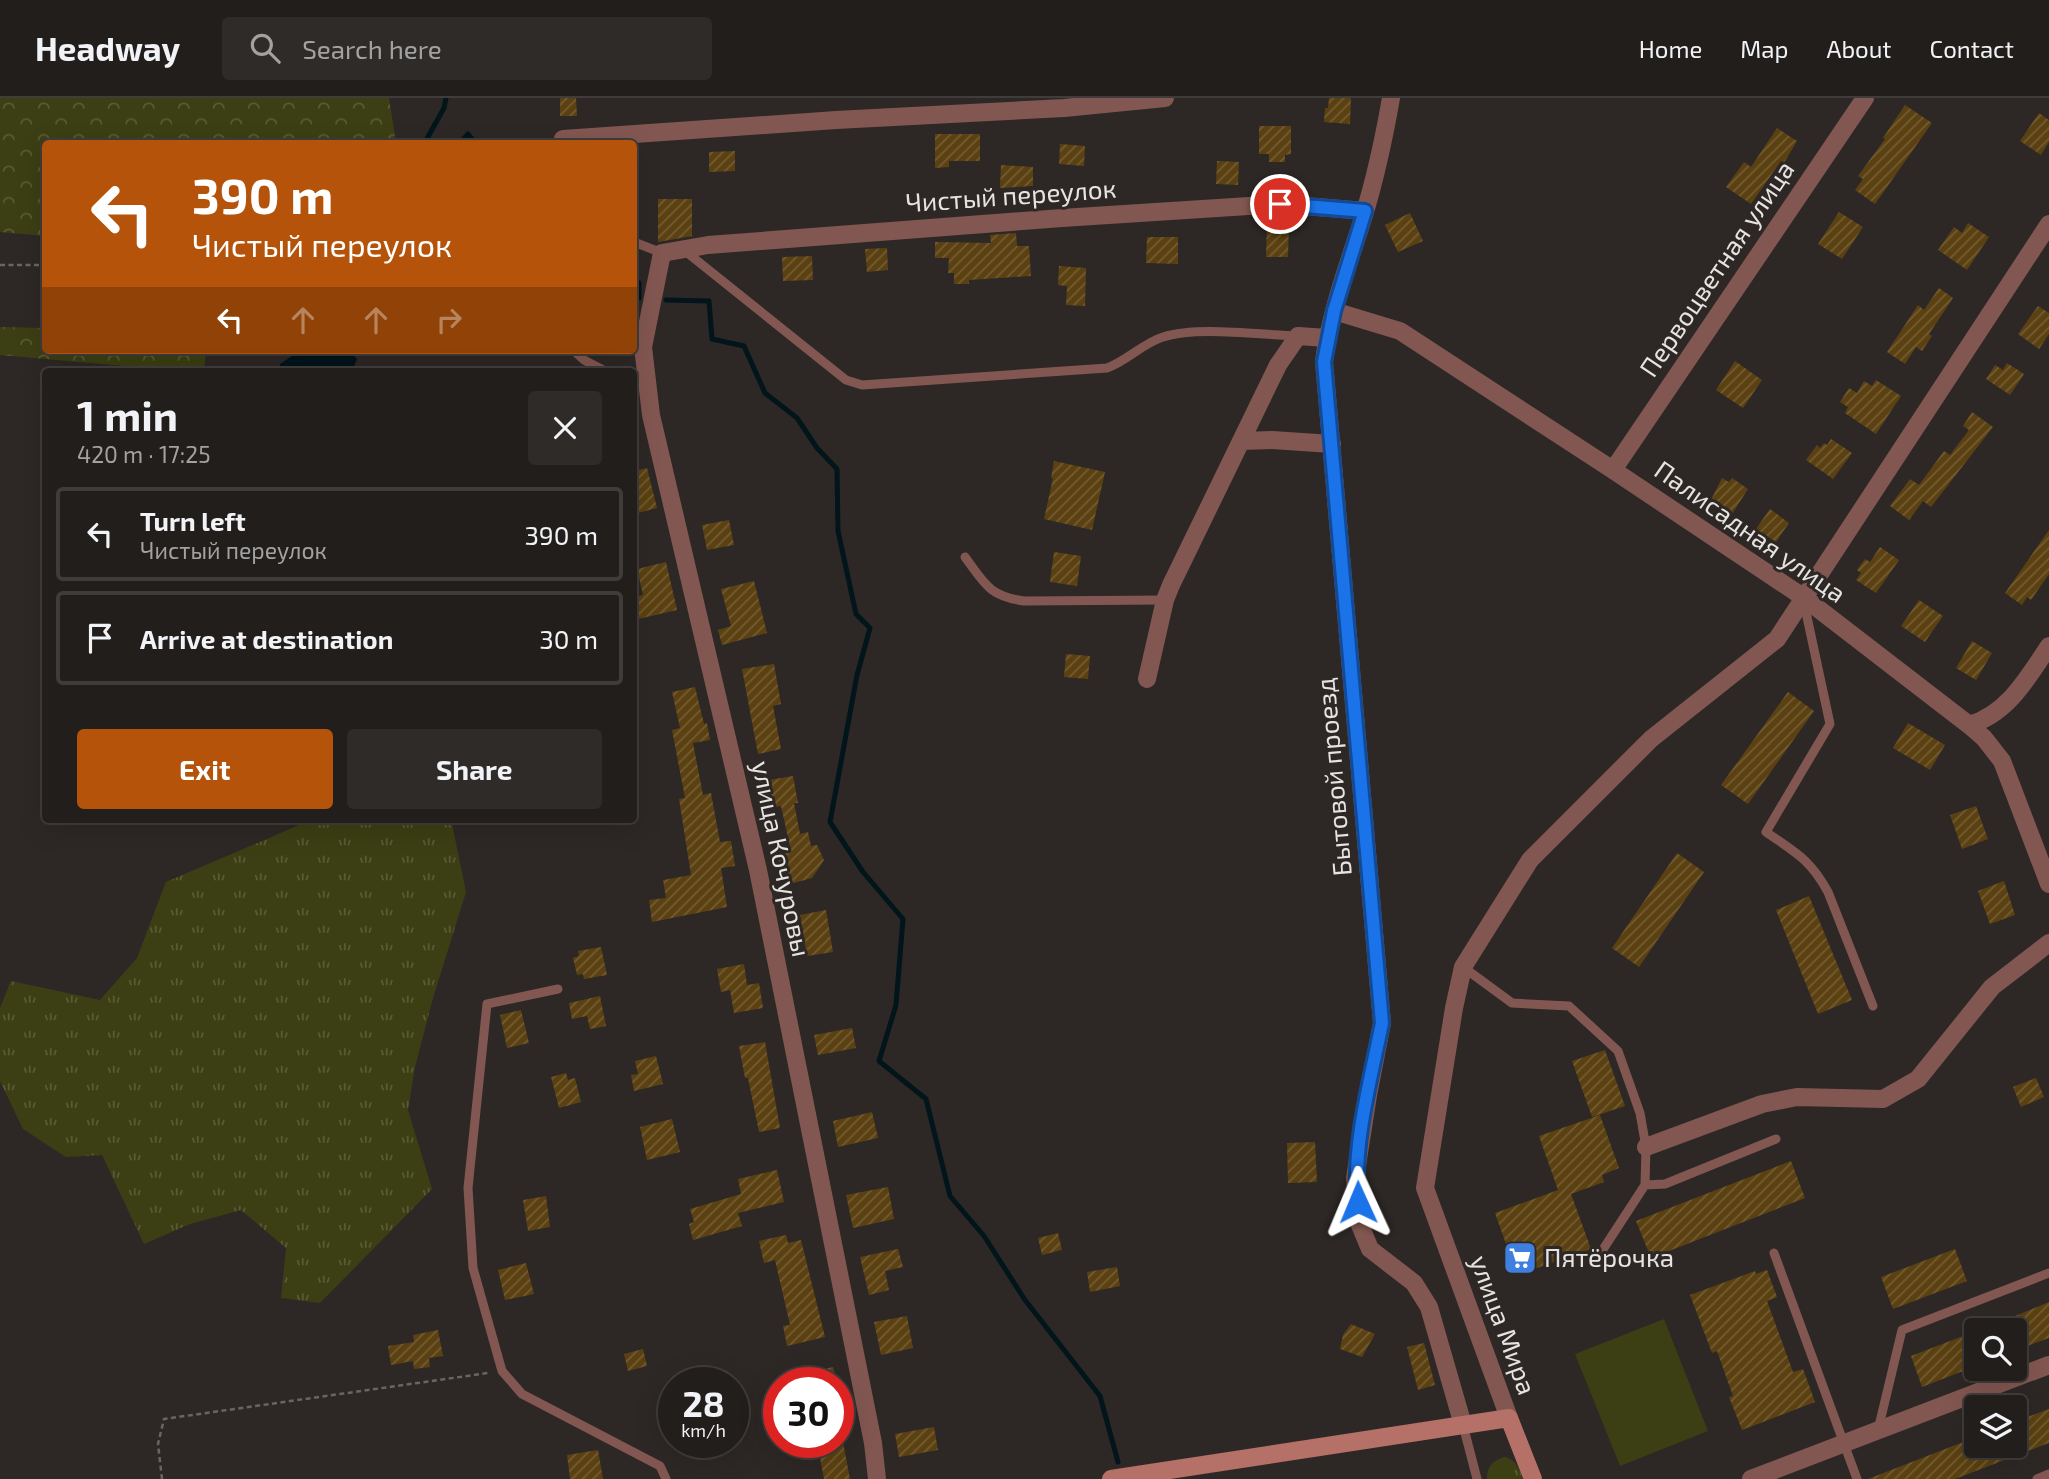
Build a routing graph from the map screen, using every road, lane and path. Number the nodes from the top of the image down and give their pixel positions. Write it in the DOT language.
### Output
graph roads {
  1 [pos="1165,98"];
  2 [pos="1391,98"];
  3 [pos="1864,98"];
  4 [pos="563,139"];
  5 [pos="1365,211"];
  6 [pos="2049,224"];
  7 [pos="637,243"];
  8 [pos="684,250"];
  9 [pos="662,253"];
  10 [pos="0,265"];
  11 [pos="42,265"];
  12 [pos="1334,311"];
  13 [pos="1298,336"];
  14 [pos="1327,338"];
  15 [pos="577,354"];
  16 [pos="599,368"];
  17 [pos="1241,441"];
  18 [pos="1332,444"];
  19 [pos="1613,470"];
  20 [pos="965,557"];
  21 [pos="1802,597"];
  22 [pos="1165,600"];
  23 [pos="2049,646"];
  24 [pos="1147,679"];
  25 [pos="1969,724"];
  26 [pos="2049,884"];
  27 [pos="2049,943"];
  28 [pos="1463,967"];
  29 [pos="558,989"];
  30 [pos="1873,1006"];
  31 [pos="1776,1139"];
  32 [pos="1646,1147"];
  33 [pos="1645,1185"];
  34 [pos="1774,1253"];
  35 [pos="1600,1254"];
  36 [pos="2049,1273"];
  37 [pos="2049,1365"];
  38 [pos="502,1371"];
  39 [pos="1509,1418"];
  40 [pos="1462,1425"];
  41 [pos="1878,1430"];
  42 [pos="1843,1443"];
  43 [pos="2049,1474"];
  44 [pos="162,1479"];
  45 [pos="666,1479"];
  46 [pos="877,1479"];
  47 [pos="1111,1479"];
  48 [pos="1477,1479"];
  49 [pos="1533,1479"];
  50 [pos="1751,1479"];
  51 [pos="1857,1479"];
  52 [pos="2037,1479"];
  1 -- 4 [label="street"];
  2 -- 5 [label="street, Бытовой проезд"];
  3 -- 19 [label="street, Первоцветная улица"];
  5 -- 8 [label="street, Чистый переулок"];
  5 -- 12 [label="street, Бытовой проезд"];
  6 -- 21 [label="street"];
  7 -- 9 [label="lane"];
  8 -- 9 [label="street, Чистый переулок"];
  8 -- 13 [label="lane"];
  9 -- 46 [label="street, улица Кочуровы"];
  10 -- 11 [label="path"];
  12 -- 14 [label="street, Бытовой проезд"];
  12 -- 19 [label="street, Палисадная улица"];
  13 -- 14 [label="street"];
  13 -- 17 [label="street"];
  14 -- 18 [label="street, Бытовой проезд"];
  15 -- 16 [label="lane"];
  17 -- 18 [label="street"];
  17 -- 22 [label="street"];
  18 -- 40 [label="street, Бытовой проезд"];
  19 -- 21 [label="street, Палисадная улица"];
  20 -- 22 [label="lane"];
  21 -- 25 [label="street, Палисадная улица"];
  21 -- 28 [label="street"];
  21 -- 30 [label="lane"];
  22 -- 24 [label="street"];
  23 -- 25 [label="street"];
  25 -- 26 [label="street, Палисадная улица"];
  27 -- 32 [label="street"];
  28 -- 32 [label="lane"];
  28 -- 39 [label="street, улица Мира"];
  29 -- 38 [label="lane"];
  31 -- 33 [label="lane"];
  32 -- 33 [label="lane"];
  33 -- 35 [label="lane"];
  34 -- 42 [label="lane"];
  36 -- 41 [label="lane"];
  37 -- 41 [label="street"];
  38 -- 44 [label="path"];
  38 -- 45 [label="lane"];
  39 -- 40 [label="street"];
  39 -- 49 [label="street, улица Мира"];
  40 -- 47 [label="street"];
  40 -- 48 [label="lane"];
  41 -- 42 [label="street"];
  42 -- 50 [label="street"];
  42 -- 51 [label="lane"];
  43 -- 52 [label="lane"];
}
